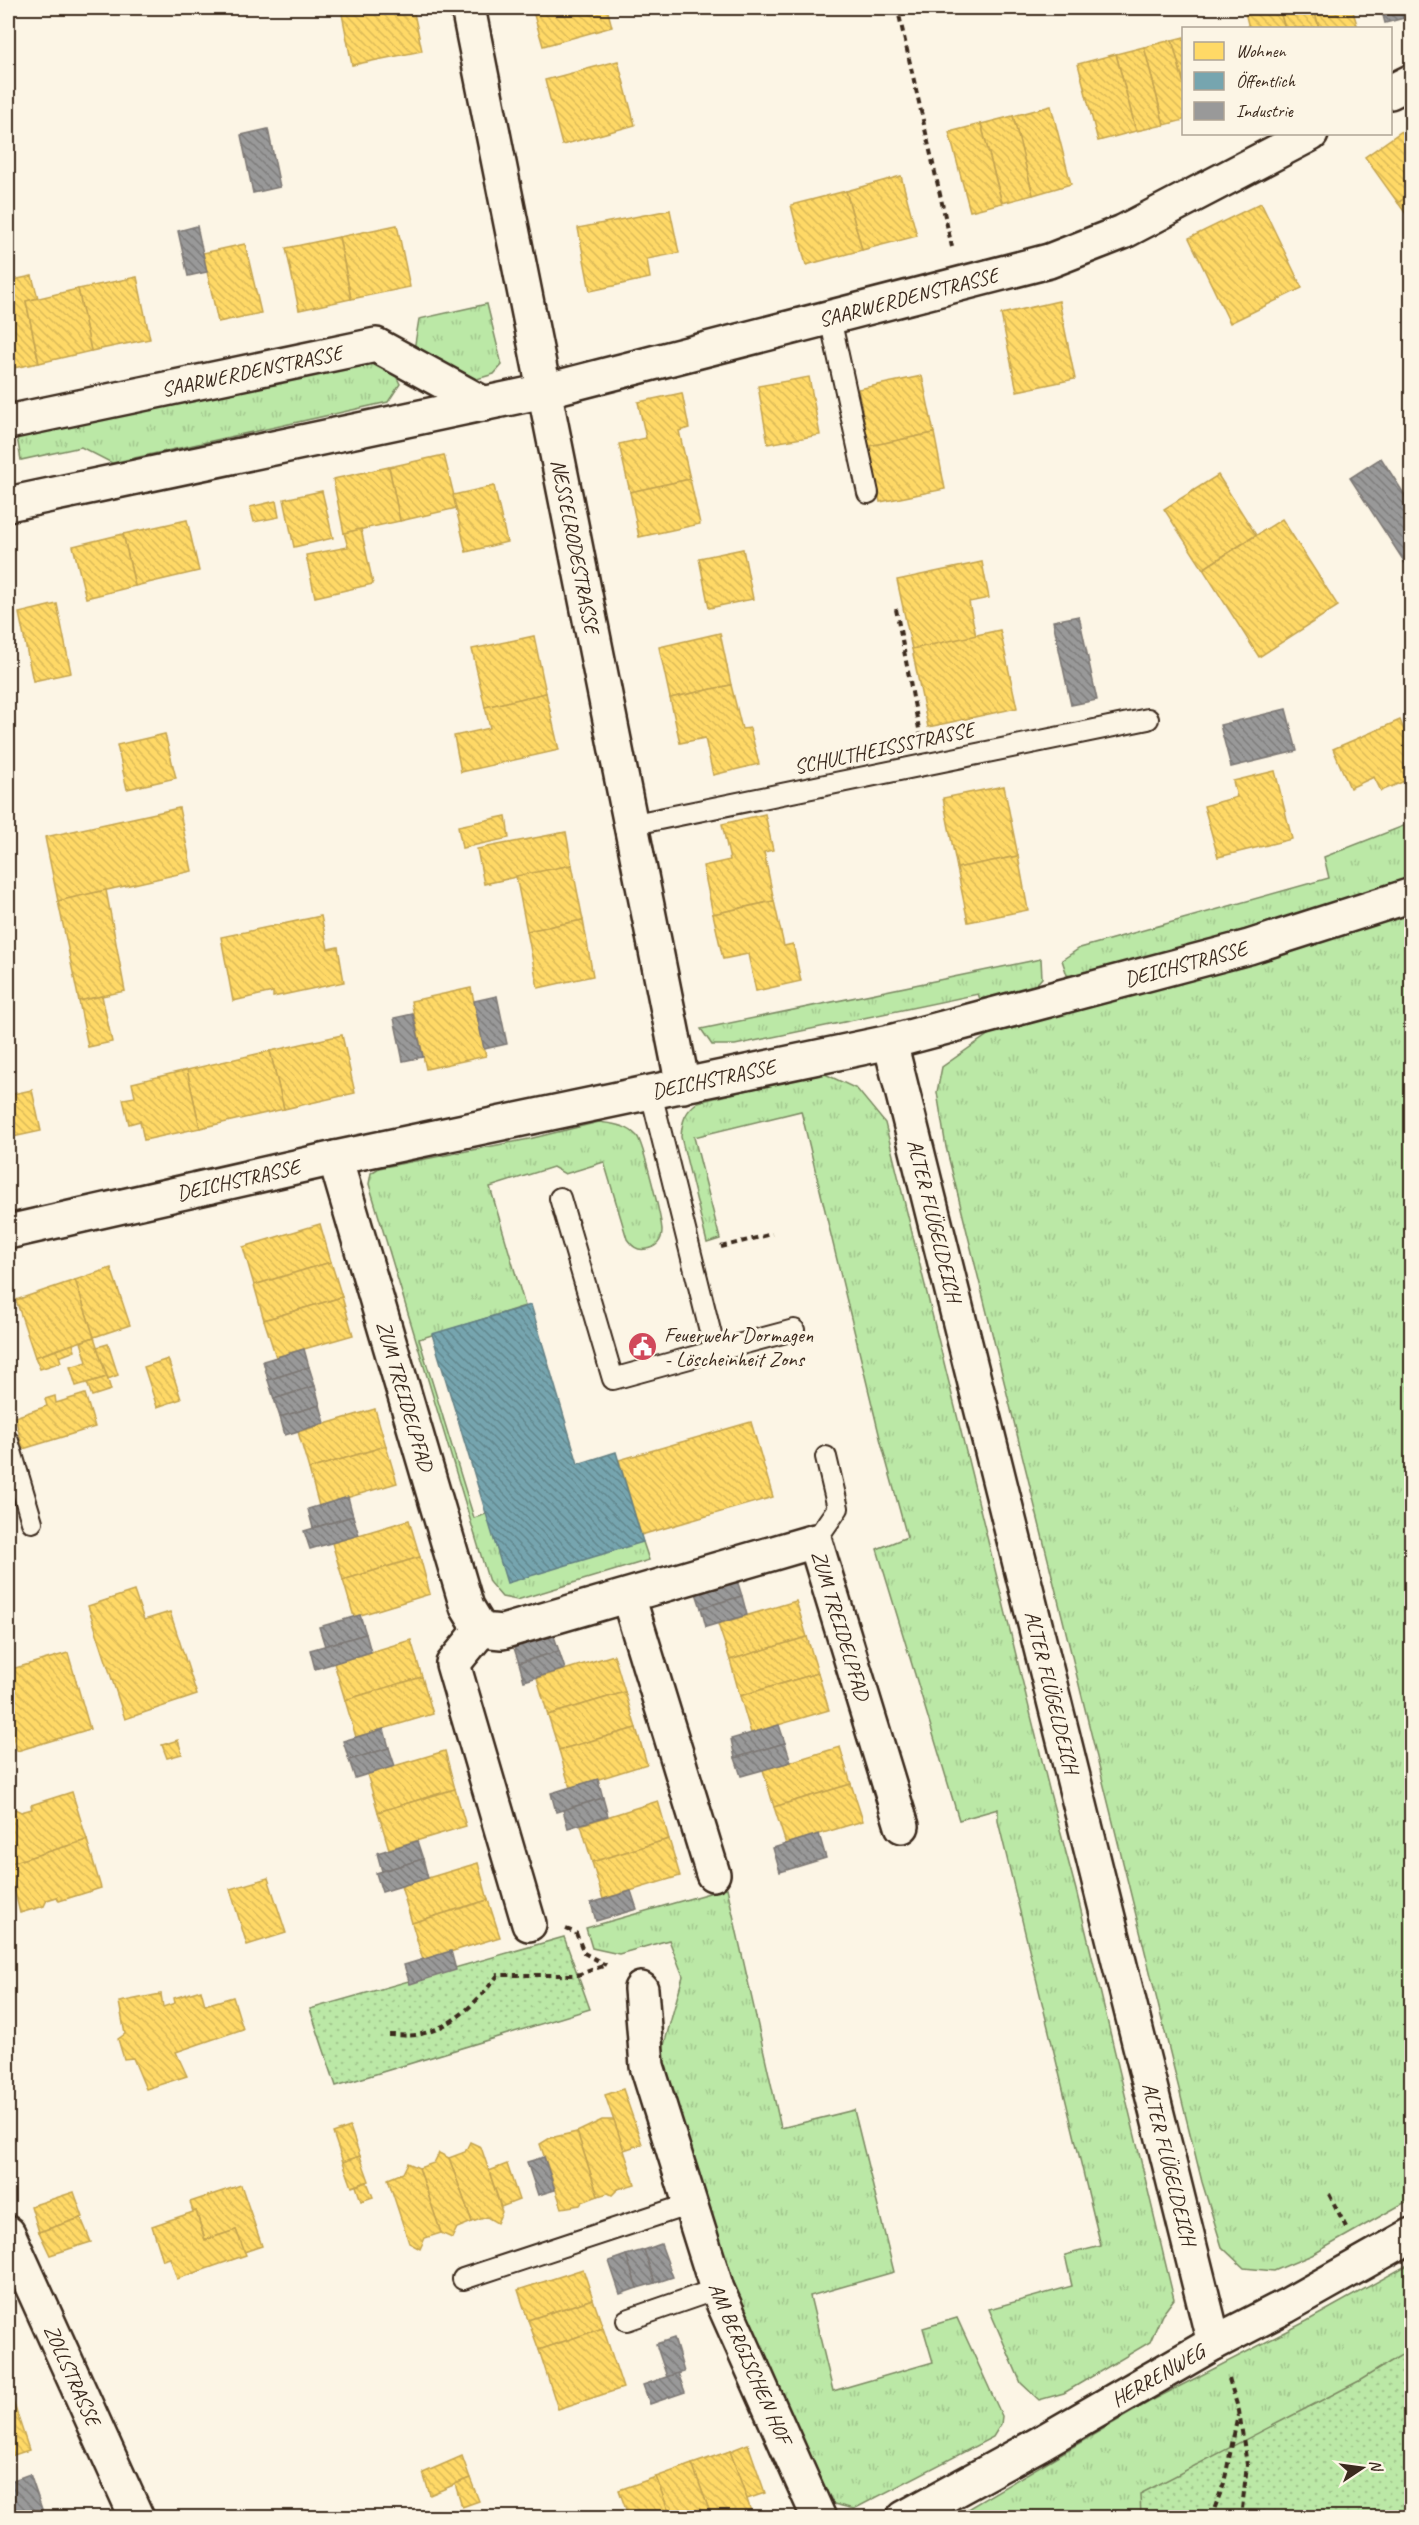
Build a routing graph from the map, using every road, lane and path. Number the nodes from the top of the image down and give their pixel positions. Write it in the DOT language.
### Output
graph roads {
  1 [pos="468,8"];
  2 [pos="917,8"];
  3 [pos="1412,81"];
  4 [pos="1392,91"];
  5 [pos="1309,135"];
  6 [pos="960,285"];
  7 [pos="830,318"];
  8 [pos="544,391"];
  9 [pos="484,404"];
  10 [pos="8,422"];
  11 [pos="868,493"];
  12 [pos="8,504"];
  13 [pos="896,609"];
  14 [pos="1148,719"];
  15 [pos="926,764"];
  16 [pos="630,825"];
  17 [pos="1412,895"];
  18 [pos="890,1042"];
  19 [pos="683,1086"];
  20 [pos="651,1094"];
  21 [pos="335,1158"];
  22 [pos="560,1198"];
  23 [pos="8,1232"];
  24 [pos="772,1234"];
  25 [pos="691,1255"];
  26 [pos="794,1330"];
  27 [pos="715,1351"];
  28 [pos="8,1441"];
  29 [pos="826,1457"];
  30 [pos="32,1522"];
  31 [pos="815,1541"];
  32 [pos="628,1596"];
  33 [pos="481,1630"];
  34 [pos="902,1826"];
  35 [pos="713,1874"];
  36 [pos="530,1924"];
  37 [pos="606,1965"];
  38 [pos="641,1989"];
  39 [pos="389,2035"];
  40 [pos="690,2204"];
  41 [pos="8,2233"];
  42 [pos="1412,2235"];
  43 [pos="463,2279"];
  44 [pos="717,2289"];
  45 [pos="627,2320"];
  46 [pos="1214,2343"];
  47 [pos="137,2517"];
  48 [pos="819,2517"];
  49 [pos="904,2517"];
  50 [pos="1211,2517"];
  51 [pos="1240,2517"];
  1 -- 8 [label="street, NESSELRODESTRASSE"];
  2 -- 6 [label="path"];
  3 -- 4 [label="street"];
  5 -- 6 [label="street, SAARWERDENSTRASSE"];
  6 -- 7 [label="street, SAARWERDENSTRASSE"];
  7 -- 8 [label="street, SAARWERDENSTRASSE"];
  7 -- 11 [label="lane"];
  8 -- 9 [label="street, SAARWERDENSTRASSE"];
  8 -- 16 [label="street, NESSELRODESTRASSE"];
  9 -- 10 [label="street, SAARWERDENSTRASSE"];
  9 -- 12 [label="street, SAARWERDENSTRASSE"];
  13 -- 15 [label="path"];
  14 -- 15 [label="lane, SCHULTHEISSSTRASSE"];
  15 -- 16 [label="lane, SCHULTHEISSSTRASSE"];
  16 -- 19 [label="street, NESSELRODESTRASSE"];
  17 -- 18 [label="street, DEICHSTRASSE"];
  18 -- 19 [label="street, DEICHSTRASSE"];
  18 -- 46 [label="street, ALTER FLÜGELDEICH"];
  19 -- 20 [label="street, DEICHSTRASSE"];
  20 -- 21 [label="street, DEICHSTRASSE"];
  20 -- 25 [label="lane"];
  21 -- 23 [label="street, DEICHSTRASSE"];
  21 -- 33 [label="street, ZUM TREIDELPFAD"];
  22 -- 27 [label="lane"];
  24 -- 25 [label="path"];
  25 -- 27 [label="lane"];
  26 -- 27 [label="lane"];
  28 -- 30 [label="lane"];
  29 -- 31 [label="lane"];
  31 -- 32 [label="street, ZUM TREIDELPFAD"];
  31 -- 34 [label="street, ZUM TREIDELPFAD"];
  32 -- 33 [label="street, ZUM TREIDELPFAD"];
  32 -- 35 [label="street"];
  33 -- 36 [label="street"];
  36 -- 37 [label="path"];
  37 -- 38 [label="path"];
  37 -- 39 [label="path"];
  38 -- 40 [label="street, AM BERGISCHEN HOF"];
  40 -- 43 [label="lane"];
  40 -- 44 [label="street, AM BERGISCHEN HOF"];
  41 -- 47 [label="street, ZOLLSTRASSE"];
  42 -- 46 [label="street, HERRENWEG"];
  44 -- 45 [label="lane"];
  44 -- 48 [label="street, AM BERGISCHEN HOF"];
  46 -- 49 [label="street, HERRENWEG"];
  50 -- 51 [label="path"];
}
